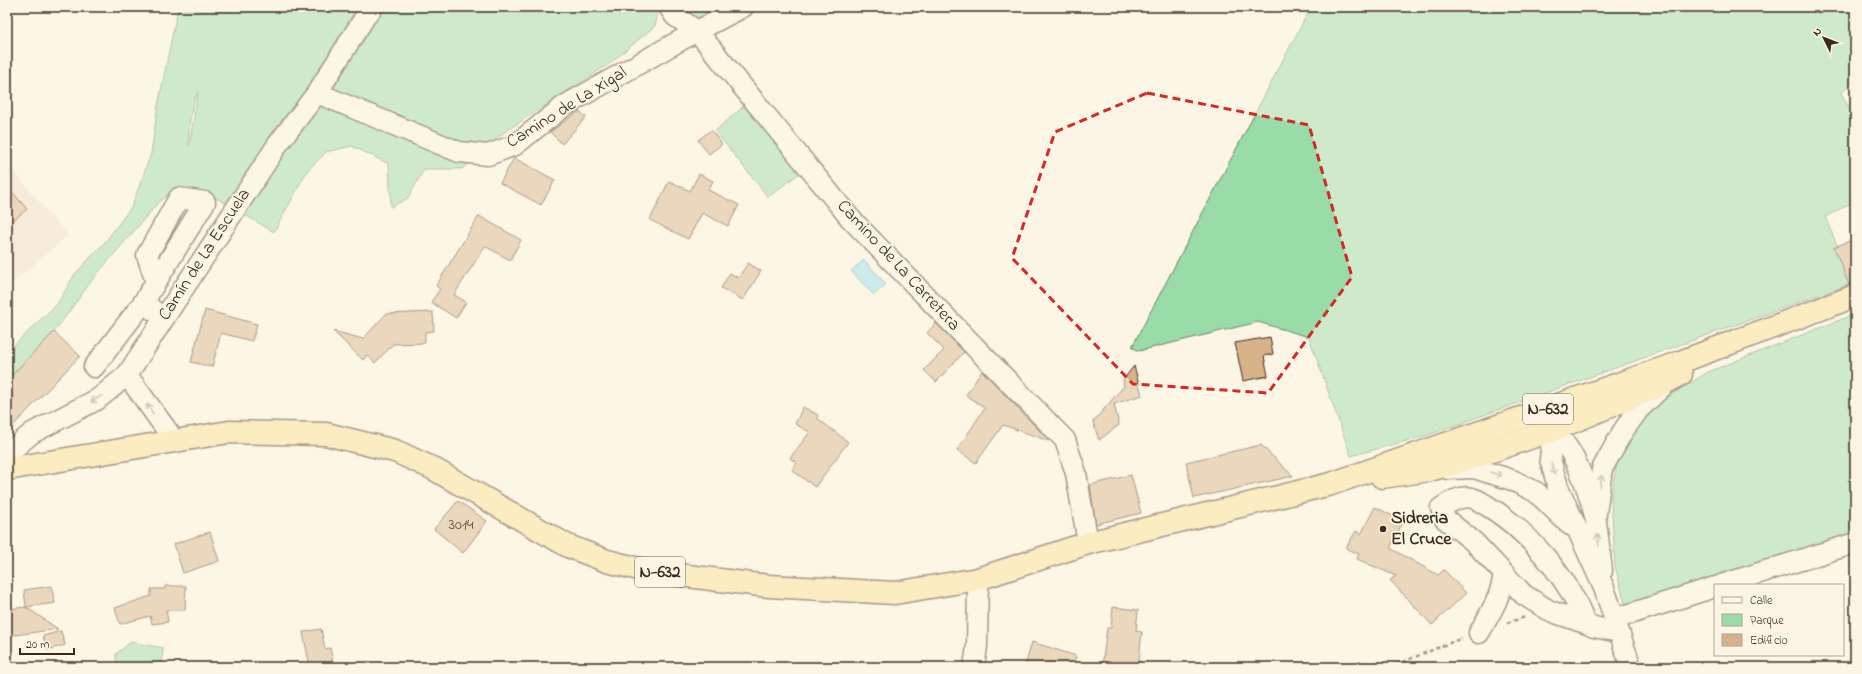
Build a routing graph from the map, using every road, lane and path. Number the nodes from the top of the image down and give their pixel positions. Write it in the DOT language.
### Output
graph roads {
  1 [pos="373,7"];
  2 [pos="669,7"];
  3 [pos="743,7"];
  4 [pos="697,31"];
  5 [pos="317,93"];
  6 [pos="156,282"];
  7 [pos="1855,296"];
  8 [pos="143,303"];
  9 [pos="165,317"];
  10 [pos="94,367"];
  11 [pos="1666,375"];
  12 [pos="127,376"];
  13 [pos="1552,430"];
  14 [pos="174,440"];
  15 [pos="1429,460"];
  16 [pos="8,469"];
  17 [pos="1595,520"];
  18 [pos="1580,535"];
  19 [pos="1855,542"];
  20 [pos="1088,543"];
  21 [pos="1504,574"];
  22 [pos="978,579"];
  23 [pos="1724,584"];
  24 [pos="1714,587"];
  25 [pos="1604,588"];
  26 [pos="1585,623"];
  27 [pos="1617,625"];
  28 [pos="1479,633"];
  29 [pos="974,667"];
  30 [pos="1631,667"];
  1 -- 5 [label="street, Camín de La Escuela"];
  2 -- 4 [label="street, Camino de La Carretera"];
  3 -- 4 [label="street, Camino de La Xigal"];
  4 -- 5 [label="street, Camino de La Xigal"];
  4 -- 20 [label="street, Camino de La Carretera"];
  5 -- 9 [label="street, Camín de La Escuela"];
  6 -- 8 [label="street"];
  7 -- 11 [label="highway, N-632"];
  8 -- 9 [label="street"];
  8 -- 10 [label="street"];
  9 -- 12 [label="street, Camín de La Escuela"];
  11 -- 13 [label="highway"];
  11 -- 15 [label="highway, N-632"];
  17 -- 11 [label="street, one-way"];
  14 -- 12 [label="street, one-way"];
  12 -- 16 [label="street, Camín de La Escuela, one-way"];
  13 -- 15 [label="highway"];
  13 -- 17 [label="street"];
  13 -- 18 [label="street, one-way"];
  14 -- 16 [label="highway, N-632"];
  14 -- 22 [label="highway, N-632"];
  15 -- 18 [label="street, one-way"];
  15 -- 20 [label="highway, N-632"];
  25 -- 17 [label="street, one-way"];
  18 -- 25 [label="street"];
  19 -- 23 [label="street"];
  20 -- 22 [label="highway, N-632"];
  21 -- 26 [label="street"];
  21 -- 26 [label="street"];
  21 -- 28 [label="street"];
  22 -- 29 [label="street"];
  24 -- 27 [label="street"];
  25 -- 27 [label="street"];
  26 -- 27 [label="street"];
  27 -- 30 [label="street"];
}
